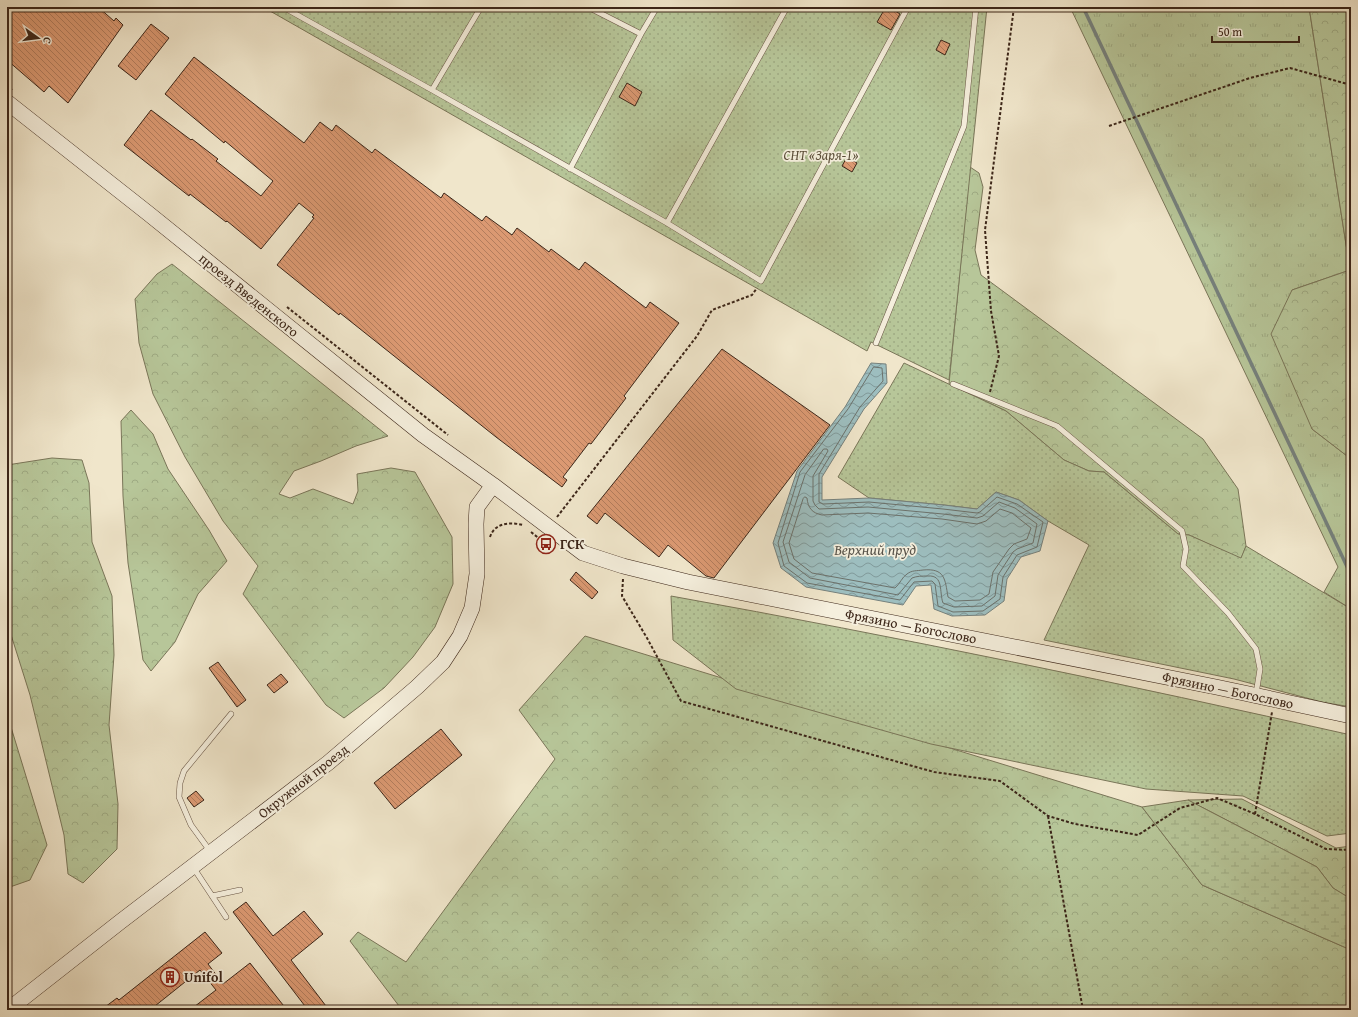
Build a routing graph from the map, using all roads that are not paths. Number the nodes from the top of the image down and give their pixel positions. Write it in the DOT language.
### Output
graph roads {
  1 [pos="283,7"];
  2 [pos="298,7"];
  3 [pos="481,7"];
  4 [pos="588,7"];
  5 [pos="657,7"];
  6 [pos="786,7"];
  7 [pos="908,7"];
  8 [pos="976,7"];
  9 [pos="294,13"];
  10 [pos="641,34"];
  11 [pos="432,90"];
  12 [pos="7,102"];
  13 [pos="570,169"];
  14 [pos="667,223"];
  15 [pos="876,343"];
  16 [pos="953,384"];
  17 [pos="493,485"];
  18 [pos="1256,695"];
  19 [pos="231,714"];
  20 [pos="1351,716"];
  21 [pos="211,852"];
  22 [pos="192,867"];
  23 [pos="240,890"];
  24 [pos="212,896"];
  25 [pos="226,917"];
  26 [pos="8,1010"];
  1 -- 9 [label="lane"];
  2 -- 9 [label="lane"];
  3 -- 11 [label="lane"];
  4 -- 10 [label="lane"];
  5 -- 10 [label="lane"];
  6 -- 14 [label="lane"];
  7 -- 14 [label="lane"];
  8 -- 15 [label="lane"];
  9 -- 11 [label="lane"];
  10 -- 13 [label="lane"];
  11 -- 13 [label="lane"];
  12 -- 17 [label="street, проезд Введенского"];
  13 -- 14 [label="lane"];
  16 -- 18 [label="lane"];
  17 -- 18 [label="street, Фрязино — Богослово"];
  17 -- 21 [label="street, Окружной проезд"];
  18 -- 20 [label="street, Фрязино — Богослово"];
  19 -- 21 [label="lane"];
  21 -- 22 [label="street, Окружной проезд"];
  22 -- 24 [label="lane"];
  22 -- 26 [label="street, Окружной проезд"];
  23 -- 24 [label="lane"];
  24 -- 25 [label="lane"];
}
